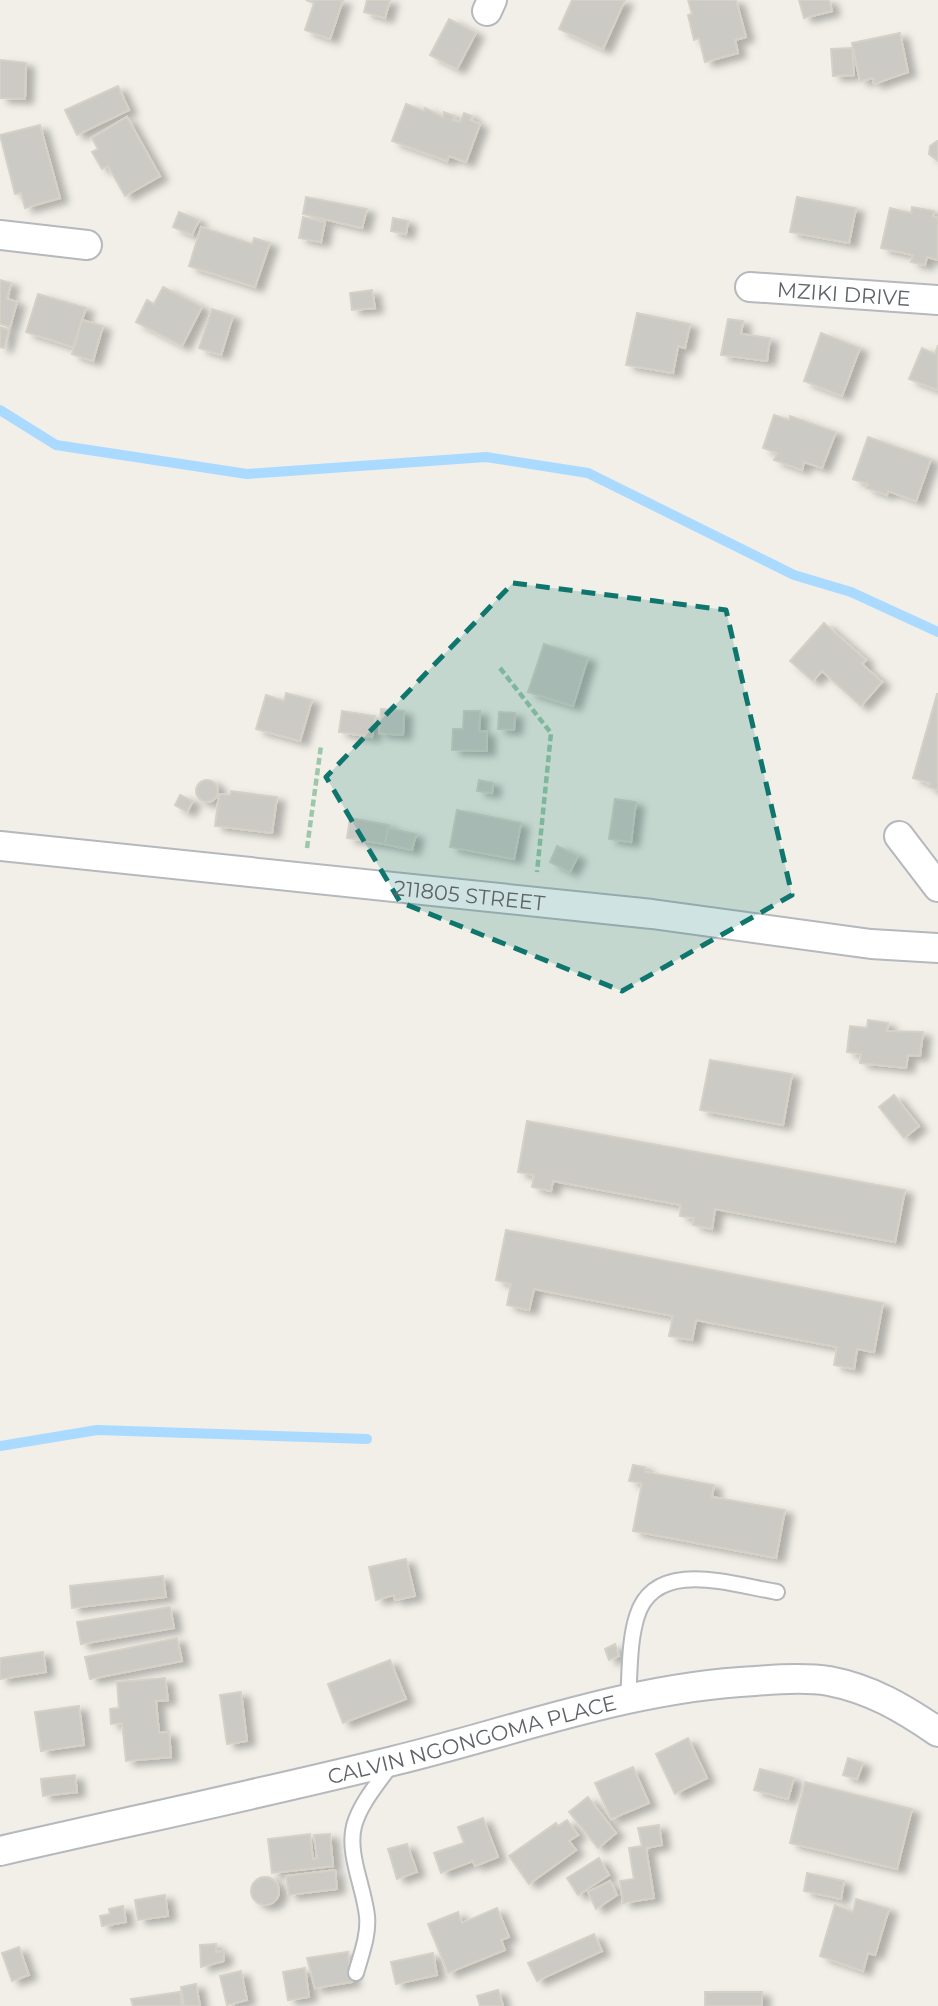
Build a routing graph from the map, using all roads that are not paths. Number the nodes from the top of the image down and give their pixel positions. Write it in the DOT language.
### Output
graph roads {
  1 [pos="0,235"];
  2 [pos="87,245"];
  3 [pos="750,287"];
  4 [pos="938,300"];
  5 [pos="899,836"];
  6 [pos="0,846"];
  7 [pos="938,887"];
  8 [pos="938,948"];
  9 [pos="777,1592"];
  10 [pos="628,1698"];
  11 [pos="938,1732"];
  12 [pos="394,1761"];
  13 [pos="0,1851"];
  14 [pos="356,1973"];
  1 -- 2 [label="street"];
  3 -- 4 [label="street, MZIKI DRIVE"];
  5 -- 7 [label="street"];
  6 -- 8 [label="street, 211805 STREET"];
  9 -- 10 [label="lane"];
  10 -- 11 [label="street, CALVIN NGONGOMA PLACE"];
  10 -- 12 [label="street, CALVIN NGONGOMA PLACE"];
  12 -- 13 [label="street, CALVIN NGONGOMA PLACE"];
  12 -- 14 [label="lane"];
}
